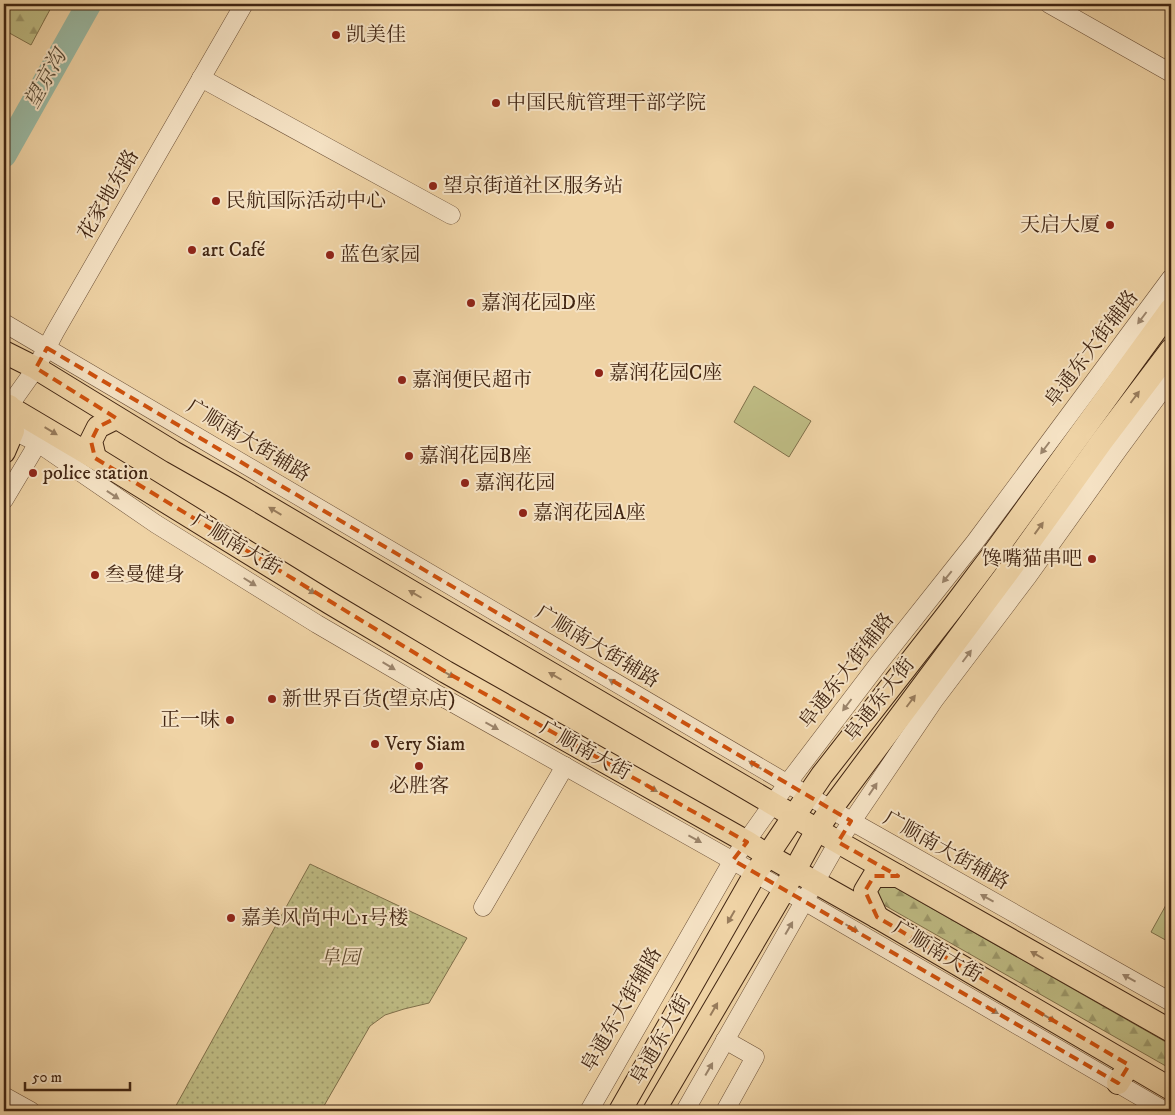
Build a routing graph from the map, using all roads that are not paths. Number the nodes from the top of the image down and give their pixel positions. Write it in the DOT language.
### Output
graph roads {
  1 [pos="244,4"];
  2 [pos="1049,4"];
  3 [pos="1171,73"];
  4 [pos="201,78"];
  5 [pos="450,216"];
  6 [pos="1171,278"];
  7 [pos="1171,309"];
  8 [pos="4,323"];
  9 [pos="47,348"];
  10 [pos="1171,350"];
  11 [pos="4,352"];
  12 [pos="36,368"];
  13 [pos="1171,378"];
  14 [pos="7,416"];
  15 [pos="116,418"];
  16 [pos="38,443"];
  17 [pos="4,452"];
  18 [pos="95,458"];
  19 [pos="4,500"];
  20 [pos="565,766"];
  21 [pos="787,784"];
  22 [pos="808,796"];
  23 [pos="772,803"];
  24 [pos="831,809"];
  25 [pos="794,816"];
  26 [pos="851,822"];
  27 [pos="817,830"];
  28 [pos="747,842"];
  29 [pos="838,842"];
  30 [pos="768,855"];
  31 [pos="732,860"];
  32 [pos="795,871"];
  33 [pos="756,874"];
  34 [pos="898,876"];
  35 [pos="784,890"];
  36 [pos="810,892"];
  37 [pos="484,907"];
  38 [pos="878,917"];
  39 [pos="1171,1002"];
  40 [pos="1171,1031"];
  41 [pos="725,1040"];
  42 [pos="1123,1074"];
  43 [pos="1171,1089"];
  44 [pos="4,1096"];
  45 [pos="32,1111"];
  46 [pos="589,1111"];
  47 [pos="620,1111"];
  48 [pos="654,1111"];
  49 [pos="685,1111"];
  50 [pos="725,1111"];
  51 [pos="1165,1111"];
  1 -- 4 [label="street, 花家地东路"];
  2 -- 3 [label="street"];
  4 -- 5 [label="street"];
  4 -- 9 [label="street, 花家地东路"];
  6 -- 21 [label="street, 阜通东大街辅路, one-way"];
  7 -- 22 [label="main road, 阜通东大街"];
  8 -- 9 [label="street, 广顺南大街辅路"];
  9 -- 12 [label="street, 花家地东路"];
  21 -- 9 [label="street, 广顺南大街辅路, one-way"];
  24 -- 10 [label="main road, 阜通东大街, one-way"];
  11 -- 12 [label="main road"];
  12 -- 14 [label="street, 花家地东路"];
  12 -- 15 [label="main road"];
  26 -- 13 [label="street, one-way"];
  14 -- 16 [label="street"];
  14 -- 17 [label="main road"];
  14 -- 18 [label="main road, 广顺南大街, one-way"];
  15 -- 18 [label="main road"];
  23 -- 15 [label="main road, one-way"];
  16 -- 19 [label="street"];
  16 -- 20 [label="street, one-way"];
  18 -- 28 [label="main road, 广顺南大街, one-way"];
  20 -- 31 [label="street, one-way"];
  20 -- 37 [label="street"];
  21 -- 22 [label="street, 广顺南大街辅路"];
  21 -- 23 [label="street, 阜通东大街辅路"];
  22 -- 24 [label="street, 广顺南大街辅路"];
  22 -- 25 [label="main road, 阜通东大街"];
  23 -- 25 [label="main road"];
  23 -- 28 [label="street, 阜通东大街辅路"];
  24 -- 26 [label="street, 广顺南大街辅路"];
  24 -- 27 [label="main road, 阜通东大街"];
  25 -- 27 [label="main road"];
  25 -- 30 [label="main road, 阜通东大街"];
  26 -- 29 [label="street"];
  39 -- 26 [label="street, 广顺南大街辅路, one-way"];
  27 -- 29 [label="main road"];
  27 -- 32 [label="main road, 阜通东大街"];
  28 -- 30 [label="main road, 广顺南大街"];
  28 -- 31 [label="street, 阜通东大街辅路"];
  29 -- 34 [label="main road"];
  29 -- 36 [label="street"];
  30 -- 32 [label="main road, 广顺南大街"];
  30 -- 33 [label="main road, 阜通东大街"];
  31 -- 33 [label="street"];
  31 -- 46 [label="street, 阜通东大街辅路"];
  32 -- 35 [label="main road, 阜通东大街"];
  32 -- 36 [label="main road, 广顺南大街"];
  33 -- 35 [label="street"];
  33 -- 47 [label="main road, 阜通东大街, one-way"];
  34 -- 38 [label="main road"];
  40 -- 34 [label="main road, one-way"];
  35 -- 36 [label="street"];
  48 -- 35 [label="main road, 阜通东大街, one-way"];
  36 -- 38 [label="main road, 广顺南大街"];
  41 -- 36 [label="street, one-way"];
  36 -- 42 [label="street, one-way"];
  38 -- 42 [label="main road, 广顺南大街, one-way"];
  49 -- 41 [label="street, one-way"];
  41 -- 50 [label="street"];
  42 -- 43 [label="main road, 广顺南大街"];
  42 -- 51 [label="street"];
  44 -- 45 [label="street"];
}
